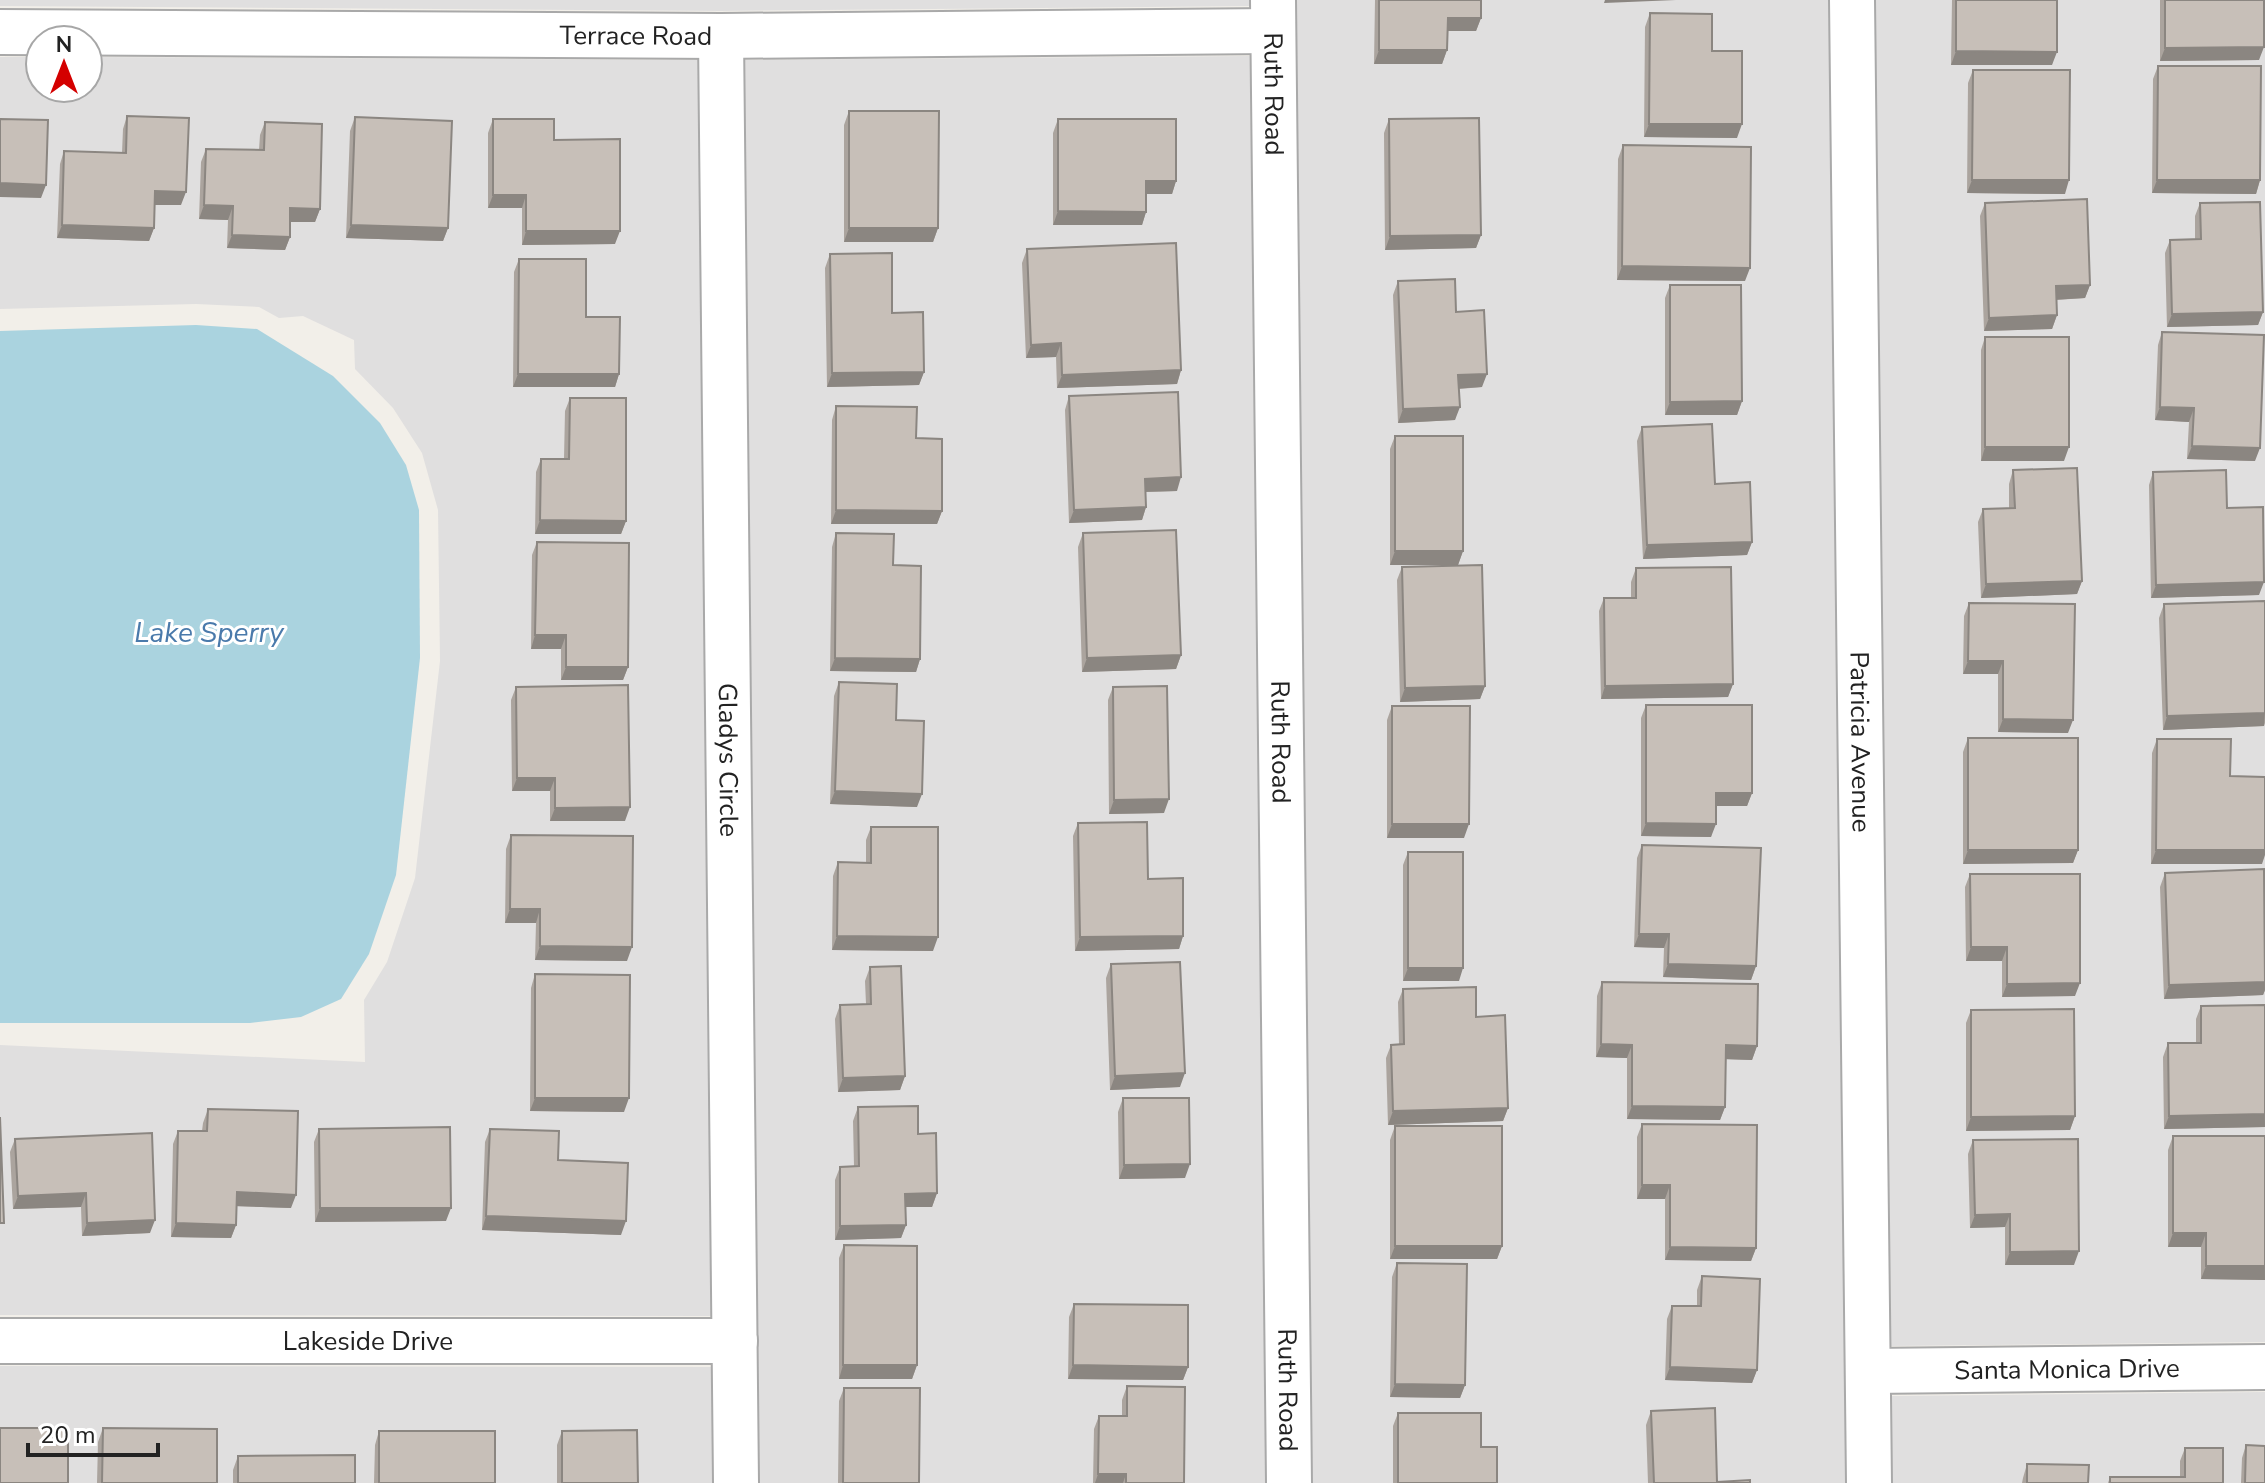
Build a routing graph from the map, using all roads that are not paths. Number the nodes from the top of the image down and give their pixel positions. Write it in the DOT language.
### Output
graph roads {
  1 [pos="1852,0"];
  2 [pos="1273,16"];
  3 [pos="0,32"];
  4 [pos="721,36"];
  5 [pos="0,1341"];
  6 [pos="735,1341"];
  7 [pos="2265,1367"];
  8 [pos="1869,1371"];
  9 [pos="736,1483"];
  10 [pos="1289,1483"];
  11 [pos="1869,1483"];
  1 -- 8 [label="street, Patricia Avenue"];
  2 -- 4 [label="street, Terrace Road"];
  2 -- 10 [label="street, Ruth Road"];
  3 -- 4 [label="street, Terrace Road"];
  4 -- 6 [label="street, Gladys Circle"];
  5 -- 6 [label="street, Lakeside Drive"];
  6 -- 9 [label="street, Gladys Circle"];
  7 -- 8 [label="street, Santa Monica Drive"];
  8 -- 11 [label="street, Patricia Avenue"];
}
